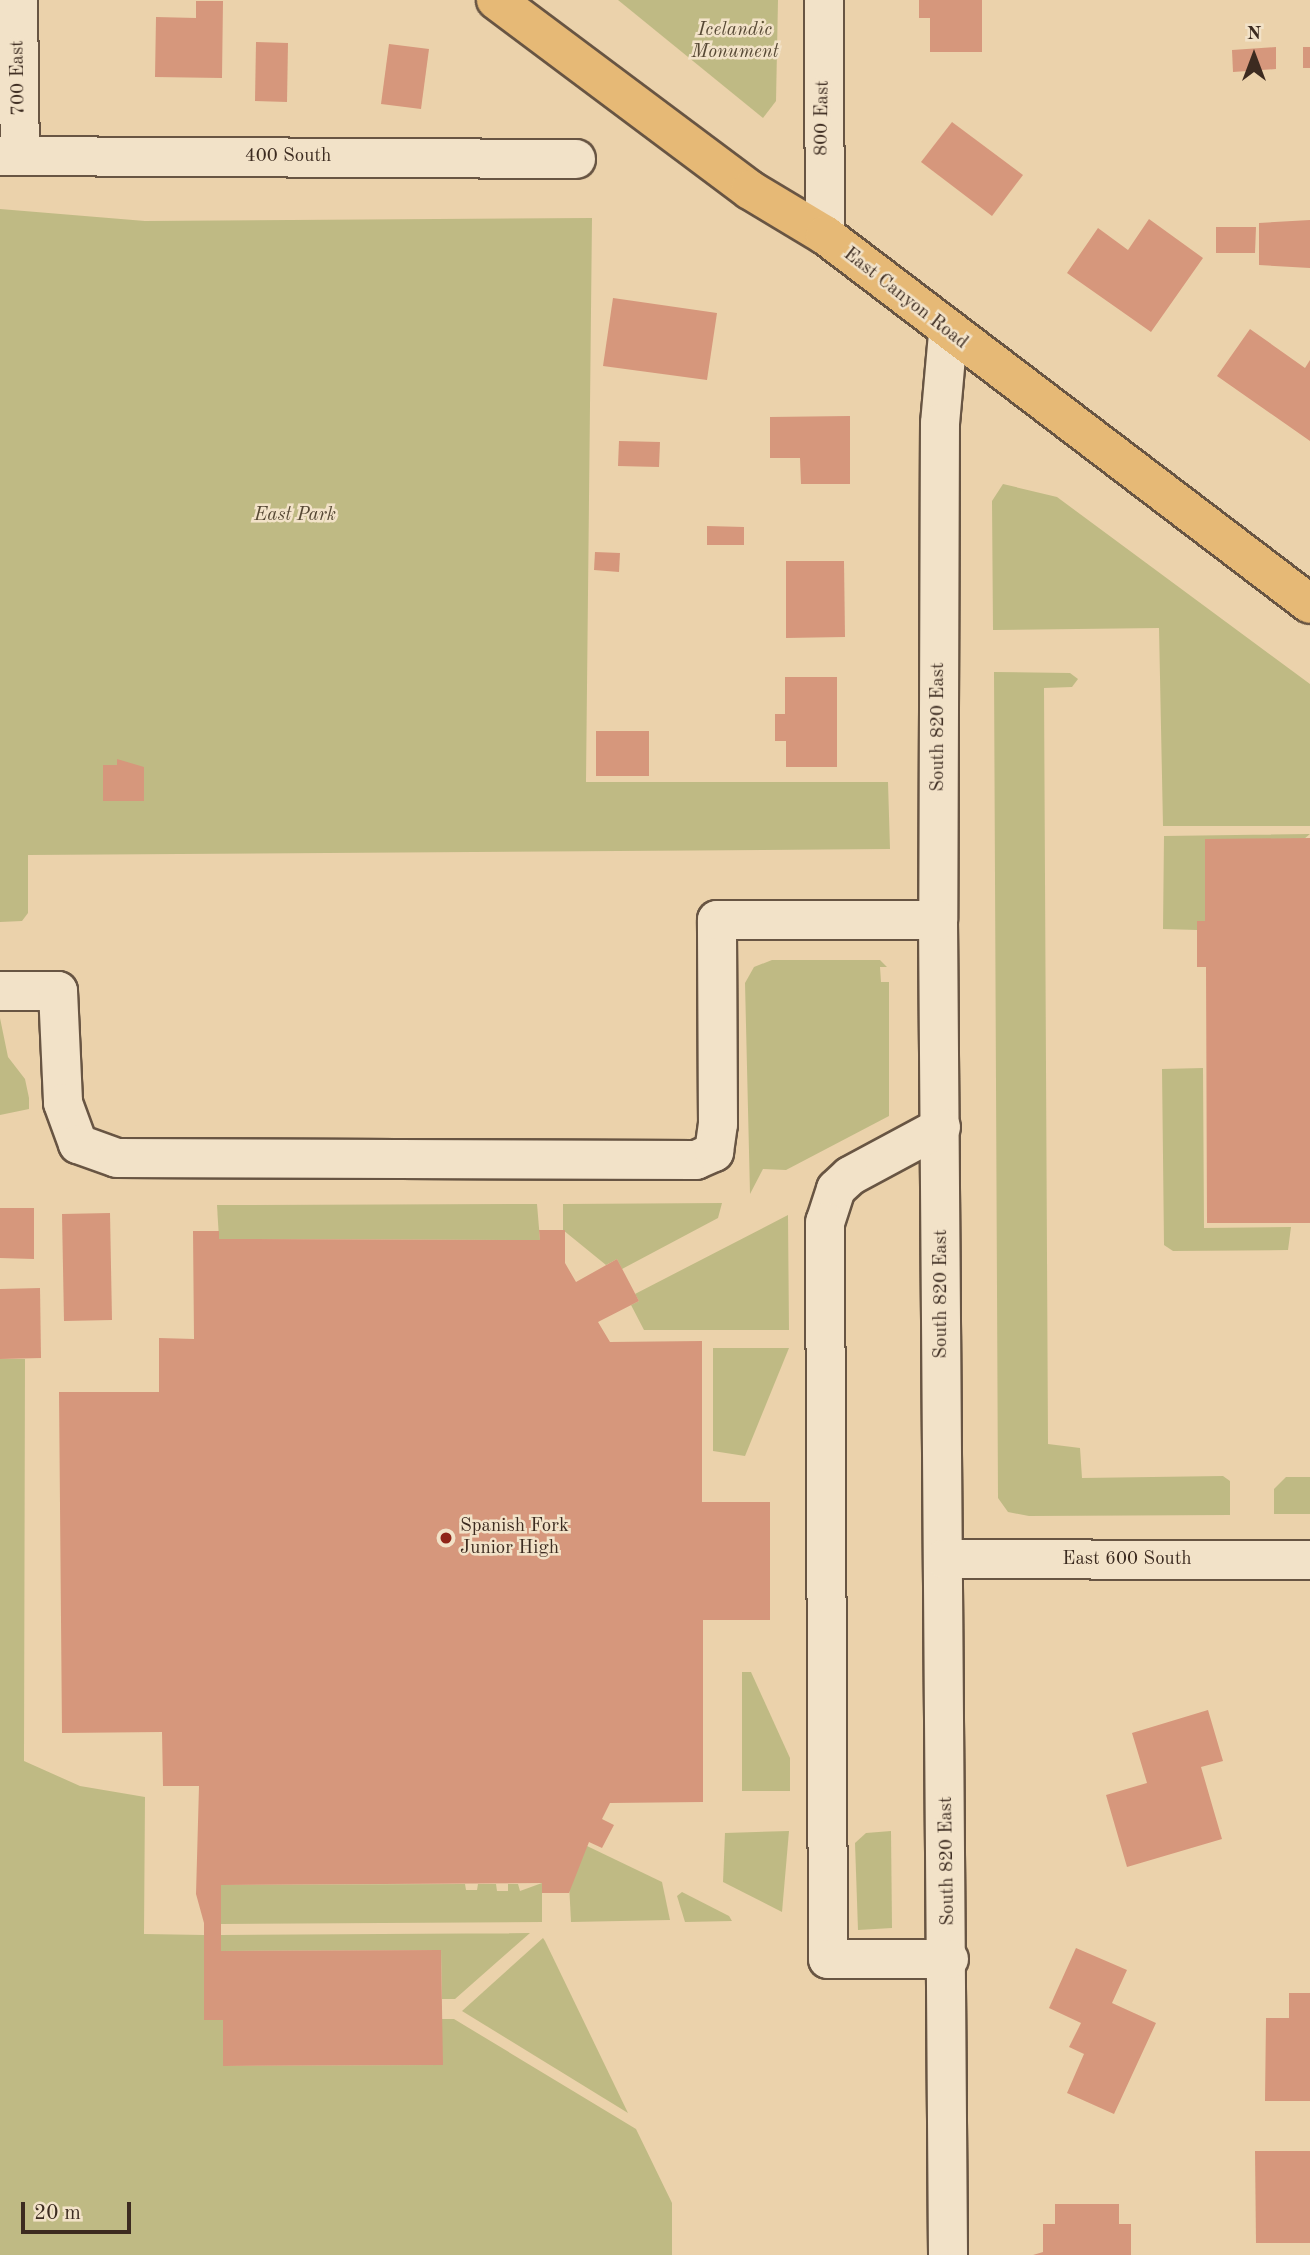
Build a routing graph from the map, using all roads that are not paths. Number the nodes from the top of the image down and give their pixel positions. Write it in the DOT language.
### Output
graph roads {
  1 [pos="18,0"];
  2 [pos="496,0"];
  3 [pos="824,0"];
  4 [pos="10,156"];
  5 [pos="576,159"];
  6 [pos="825,235"];
  7 [pos="948,334"];
  8 [pos="1310,604"];
  9 [pos="938,920"];
  10 [pos="0,991"];
  11 [pos="941,1127"];
  12 [pos="944,1559"];
  13 [pos="1310,1560"];
  14 [pos="948,1959"];
  15 [pos="948,2255"];
  1 -- 4 [label="street, 700 East"];
  2 -- 6 [label="main road, East Canyon Road"];
  3 -- 6 [label="street, 800 East"];
  4 -- 5 [label="street, 400 South"];
  6 -- 7 [label="main road, East Canyon Road"];
  7 -- 8 [label="main road, East Canyon Road"];
  7 -- 9 [label="street, South 820 East"];
  9 -- 10 [label="street"];
  9 -- 11 [label="street, South 820 East"];
  11 -- 12 [label="street, South 820 East"];
  11 -- 14 [label="street"];
  12 -- 13 [label="street, East 600 South"];
  12 -- 14 [label="street, South 820 East"];
  14 -- 15 [label="street, South 820 East"];
}
